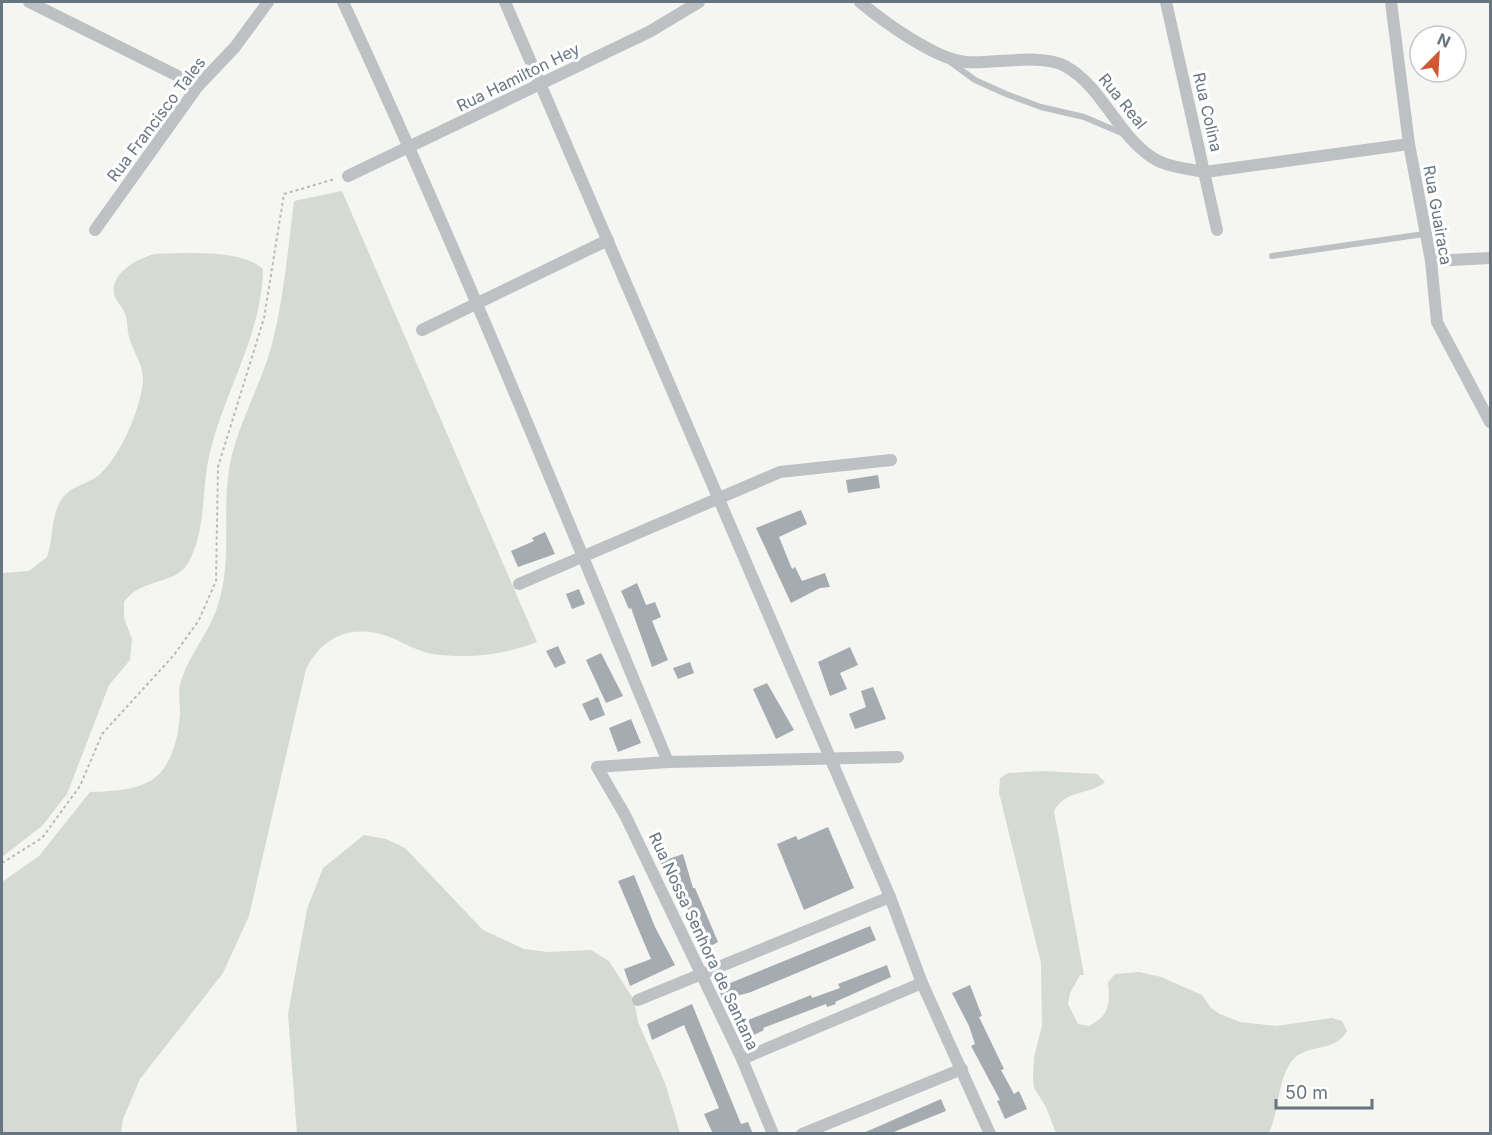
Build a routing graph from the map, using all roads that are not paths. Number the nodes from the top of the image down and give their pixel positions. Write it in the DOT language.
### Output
graph roads {
  1 [pos="29,2"];
  2 [pos="268,2"];
  3 [pos="343,2"];
  4 [pos="505,2"];
  5 [pos="699,2"];
  6 [pos="860,2"];
  7 [pos="1166,2"];
  8 [pos="1391,2"];
  9 [pos="943,58"];
  10 [pos="542,84"];
  11 [pos="198,86"];
  12 [pos="1127,135"];
  13 [pos="1408,144"];
  14 [pos="410,147"];
  15 [pos="1205,172"];
  16 [pos="348,176"];
  17 [pos="95,230"];
  18 [pos="1217,230"];
  19 [pos="1425,234"];
  20 [pos="608,240"];
  21 [pos="1272,256"];
  22 [pos="1491,258"];
  23 [pos="1431,261"];
  24 [pos="478,304"];
  25 [pos="422,330"];
  26 [pos="1491,422"];
  27 [pos="891,460"];
  28 [pos="719,499"];
  29 [pos="583,556"];
  30 [pos="519,584"];
  31 [pos="898,757"];
  32 [pos="828,758"];
  33 [pos="668,762"];
  34 [pos="890,897"];
  35 [pos="701,973"];
  36 [pos="922,983"];
  37 [pos="638,1000"];
  38 [pos="742,1059"];
  39 [pos="962,1069"];
  40 [pos="773,1134"];
  41 [pos="802,1134"];
  42 [pos="990,1134"];
  1 -- 11 [label="street"];
  2 -- 11 [label="street, Rua Francisco Tales"];
  3 -- 14 [label="street"];
  4 -- 10 [label="street"];
  5 -- 10 [label="street, Rua Hamilton Hey"];
  6 -- 9 [label="street, Rua Real"];
  7 -- 15 [label="street, Rua Colina"];
  8 -- 13 [label="street, Rua Guairaca"];
  9 -- 12 [label="lane"];
  9 -- 12 [label="street, Rua Real"];
  10 -- 14 [label="street, Rua Hamilton Hey"];
  10 -- 20 [label="street"];
  11 -- 17 [label="street, Rua Francisco Tales"];
  12 -- 15 [label="street, Rua Real"];
  13 -- 15 [label="street, Rua Real"];
  13 -- 19 [label="street, Rua Guairaca"];
  14 -- 16 [label="street, Rua Hamilton Hey"];
  14 -- 24 [label="street"];
  15 -- 18 [label="street, Rua Colina"];
  19 -- 21 [label="lane"];
  19 -- 23 [label="street, Rua Guairaca"];
  20 -- 24 [label="street"];
  20 -- 28 [label="street"];
  22 -- 23 [label="street"];
  23 -- 26 [label="street, Rua Guairaca"];
  24 -- 25 [label="street"];
  24 -- 29 [label="street"];
  27 -- 28 [label="street"];
  28 -- 29 [label="street"];
  28 -- 32 [label="street"];
  29 -- 30 [label="street"];
  29 -- 33 [label="street"];
  31 -- 32 [label="street"];
  32 -- 33 [label="street"];
  32 -- 34 [label="street"];
  33 -- 35 [label="street, Rua Nossa Senhora de Santana"];
  34 -- 35 [label="street"];
  34 -- 36 [label="street"];
  35 -- 37 [label="street"];
  35 -- 38 [label="street, Rua Nossa Senhora de Santana"];
  36 -- 38 [label="street"];
  36 -- 39 [label="street"];
  38 -- 40 [label="street, Rua Nossa Senhora de Santana"];
  39 -- 41 [label="street"];
  39 -- 42 [label="street"];
}
